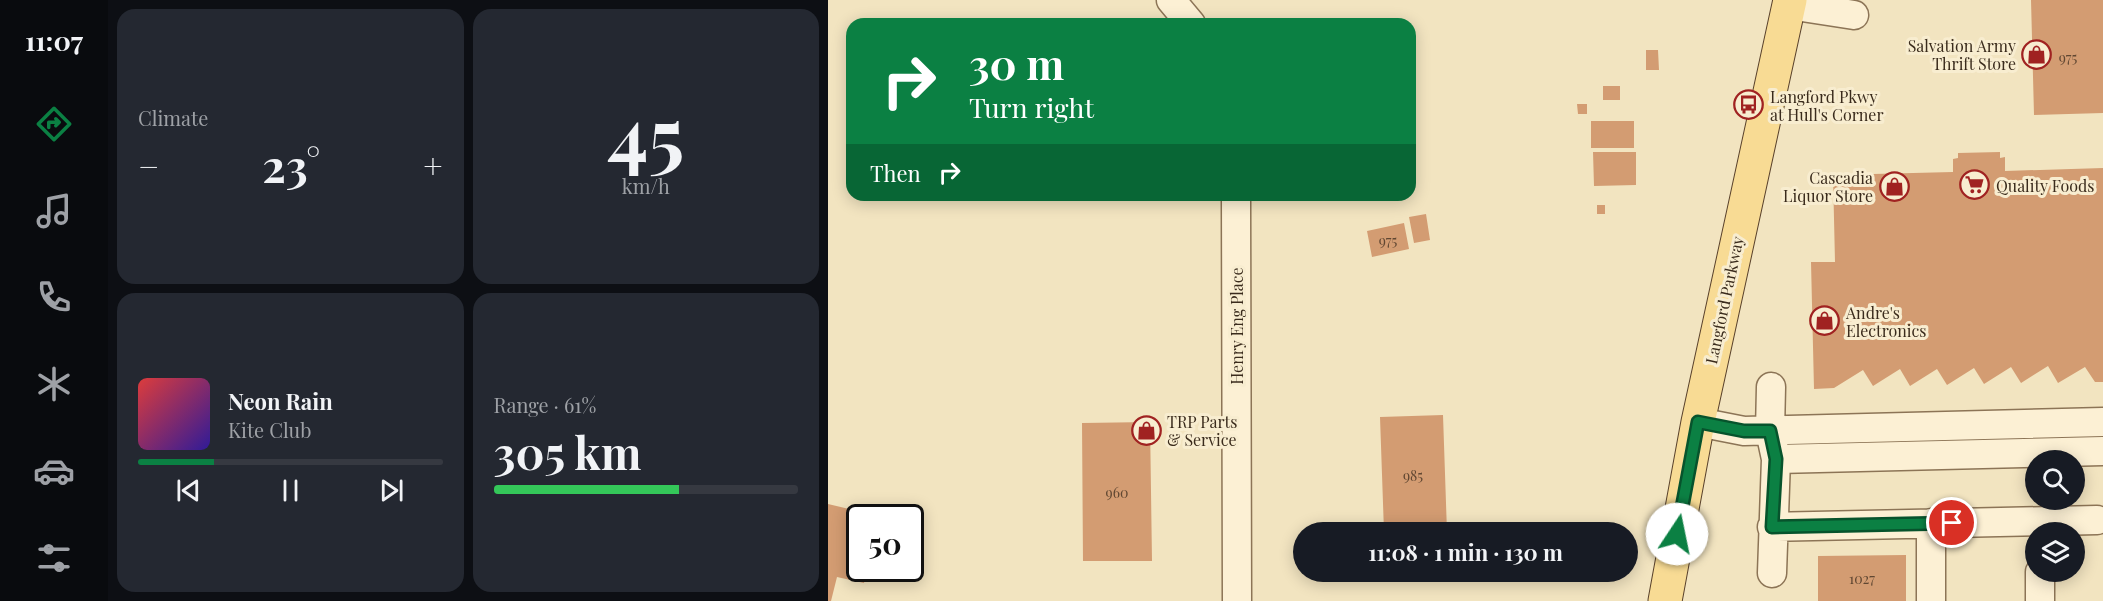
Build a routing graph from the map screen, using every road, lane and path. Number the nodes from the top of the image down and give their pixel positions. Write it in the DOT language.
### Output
graph roads {
  1 [pos="1172,0"];
  2 [pos="1789,3"];
  3 [pos="1854,15"];
  4 [pos="1186,18"];
  5 [pos="1236,201"];
  6 [pos="1771,387"];
  7 [pos="1698,422"];
  8 [pos="2103,422"];
  9 [pos="1770,431"];
  10 [pos="2103,452"];
  11 [pos="1776,459"];
  12 [pos="2097,520"];
  13 [pos="2080,522"];
  14 [pos="1931,523"];
  15 [pos="2025,526"];
  16 [pos="1772,527"];
  17 [pos="1772,573"];
  18 [pos="2040,582"];
  19 [pos="1237,601"];
  20 [pos="1665,601"];
  21 [pos="1931,601"];
  22 [pos="2040,601"];
  1 -- 4 [label="street"];
  2 -- 3 [label="street"];
  2 -- 7 [label="main road, Langford Parkway"];
  5 -- 19 [label="street, Henry Eng Place"];
  6 -- 9 [label="street"];
  7 -- 9 [label="street"];
  7 -- 20 [label="main road, Langford Parkway"];
  8 -- 9 [label="street"];
  9 -- 11 [label="street"];
  10 -- 11 [label="street"];
  11 -- 16 [label="street"];
  12 -- 13 [label="street"];
  14 -- 15 [label="street"];
  14 -- 16 [label="street"];
  14 -- 21 [label="street"];
  16 -- 17 [label="street"];
  18 -- 22 [label="street"];
}
